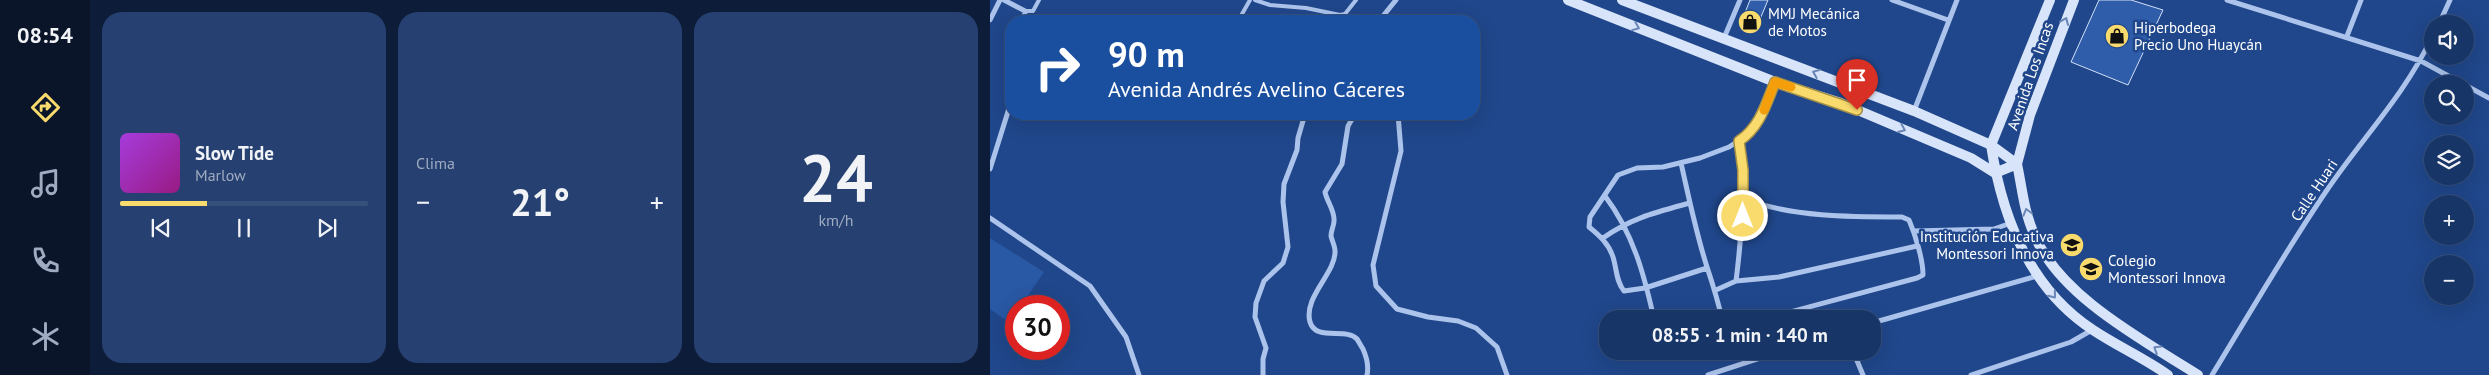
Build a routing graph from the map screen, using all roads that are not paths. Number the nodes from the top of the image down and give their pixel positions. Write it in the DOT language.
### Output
graph roads {
  1 [pos="1000,0"];
  2 [pos="1004,0"];
  3 [pos="1039,0"];
  4 [pos="1250,0"];
  5 [pos="1255,0"];
  6 [pos="1356,0"];
  7 [pos="1396,0"];
  8 [pos="1568,0"];
  9 [pos="1622,0"];
  10 [pos="1740,0"];
  11 [pos="1892,0"];
  12 [pos="1957,0"];
  13 [pos="2050,0"];
  14 [pos="2074,0"];
  15 [pos="2227,0"];
  16 [pos="2361,0"];
  17 [pos="2450,0"];
  18 [pos="1592,4"];
  19 [pos="1025,11"];
  20 [pos="1025,15"];
  21 [pos="1241,15"];
  22 [pos="1384,15"];
  23 [pos="2443,15"];
  24 [pos="990,20"];
  25 [pos="1948,20"];
  26 [pos="2347,36"];
  27 [pos="1724,38"];
  28 [pos="2424,54"];
  29 [pos="2421,61"];
  30 [pos="2447,75"];
  31 [pos="1775,82"];
  32 [pos="1849,86"];
  33 [pos="2474,90"];
  34 [pos="2489,98"];
  35 [pos="1841,103"];
  36 [pos="1914,111"];
  37 [pos="1006,120"];
  38 [pos="1303,120"];
  39 [pos="1352,120"];
  40 [pos="1398,120"];
  41 [pos="1739,141"];
  42 [pos="1991,145"];
  43 [pos="1681,163"];
  44 [pos="2018,164"];
  45 [pos="990,169"];
  46 [pos="1995,173"];
  47 [pos="1604,196"];
  48 [pos="1743,199"];
  49 [pos="1690,203"];
  50 [pos="990,218"];
  51 [pos="2011,223"];
  52 [pos="1624,224"];
  53 [pos="1914,230"];
  54 [pos="1603,238"];
  55 [pos="1916,246"];
  56 [pos="1707,268"];
  57 [pos="2037,276"];
  58 [pos="1736,281"];
  59 [pos="1645,288"];
  60 [pos="1716,290"];
  61 [pos="1651,310"];
  62 [pos="1720,310"];
  63 [pos="1798,310"];
  64 [pos="1881,320"];
  65 [pos="2092,330"];
  66 [pos="1754,360"];
  67 [pos="1857,360"];
  68 [pos="1139,375"];
  69 [pos="1263,375"];
  70 [pos="1367,375"];
  71 [pos="1507,375"];
  72 [pos="1708,375"];
  73 [pos="1863,375"];
  74 [pos="1971,375"];
  75 [pos="2168,375"];
  76 [pos="2198,375"];
  77 [pos="2212,375"];
  1 -- 24 [label="street"];
  2 -- 19 [label="street"];
  3 -- 19 [label="lane"];
  4 -- 21 [label="lane"];
  5 -- 6 [label="lane"];
  7 -- 22 [label="street"];
  8 -- 18 [label="main road"];
  9 -- 27 [label="main road"];
  10 -- 27 [label="street"];
  11 -- 25 [label="street"];
  12 -- 25 [label="street"];
  13 -- 42 [label="main road, Avenida Los Incas"];
  44 -- 14 [label="main road, Avenida Los Incas, one-way"];
  15 -- 26 [label="street"];
  16 -- 26 [label="street"];
  17 -- 23 [label="street"];
  18 -- 31 [label="main road, one-way"];
  19 -- 20 [label="street"];
  25 -- 36 [label="street"];
  26 -- 29 [label="street"];
  32 -- 27 [label="main road, one-way"];
  28 -- 29 [label="street, Calle Huari"];
  29 -- 30 [label="street"];
  29 -- 77 [label="street, Calle Huari"];
  31 -- 35 [label="main road"];
  31 -- 41 [label="street"];
  32 -- 35 [label="main road"];
  32 -- 36 [label="main road"];
  33 -- 34 [label="street"];
  35 -- 46 [label="main road, one-way"];
  36 -- 42 [label="main road"];
  37 -- 45 [label="street"];
  38 -- 69 [label="street"];
  39 -- 70 [label="street"];
  40 -- 71 [label="street"];
  41 -- 43 [label="street"];
  41 -- 48 [label="street"];
  42 -- 44 [label="main road"];
  42 -- 46 [label="main road"];
  43 -- 47 [label="street"];
  43 -- 49 [label="street"];
  44 -- 46 [label="main road"];
  76 -- 44 [label="main road, one-way"];
  46 -- 51 [label="main road"];
  47 -- 52 [label="street"];
  47 -- 54 [label="street"];
  48 -- 53 [label="street"];
  48 -- 58 [label="street"];
  49 -- 52 [label="street"];
  49 -- 56 [label="street"];
  50 -- 68 [label="street"];
  51 -- 53 [label="street"];
  51 -- 57 [label="main road"];
  52 -- 54 [label="street"];
  52 -- 59 [label="street"];
  53 -- 55 [label="street"];
  54 -- 59 [label="street"];
  55 -- 58 [label="street"];
  55 -- 63 [label="street"];
  56 -- 59 [label="street"];
  56 -- 60 [label="street"];
  57 -- 64 [label="street"];
  57 -- 65 [label="main road, one-way"];
  58 -- 60 [label="street"];
  59 -- 61 [label="street"];
  60 -- 62 [label="street"];
  65 -- 74 [label="street"];
  65 -- 75 [label="main road"];
  66 -- 72 [label="street"];
  67 -- 73 [label="street"];
}
